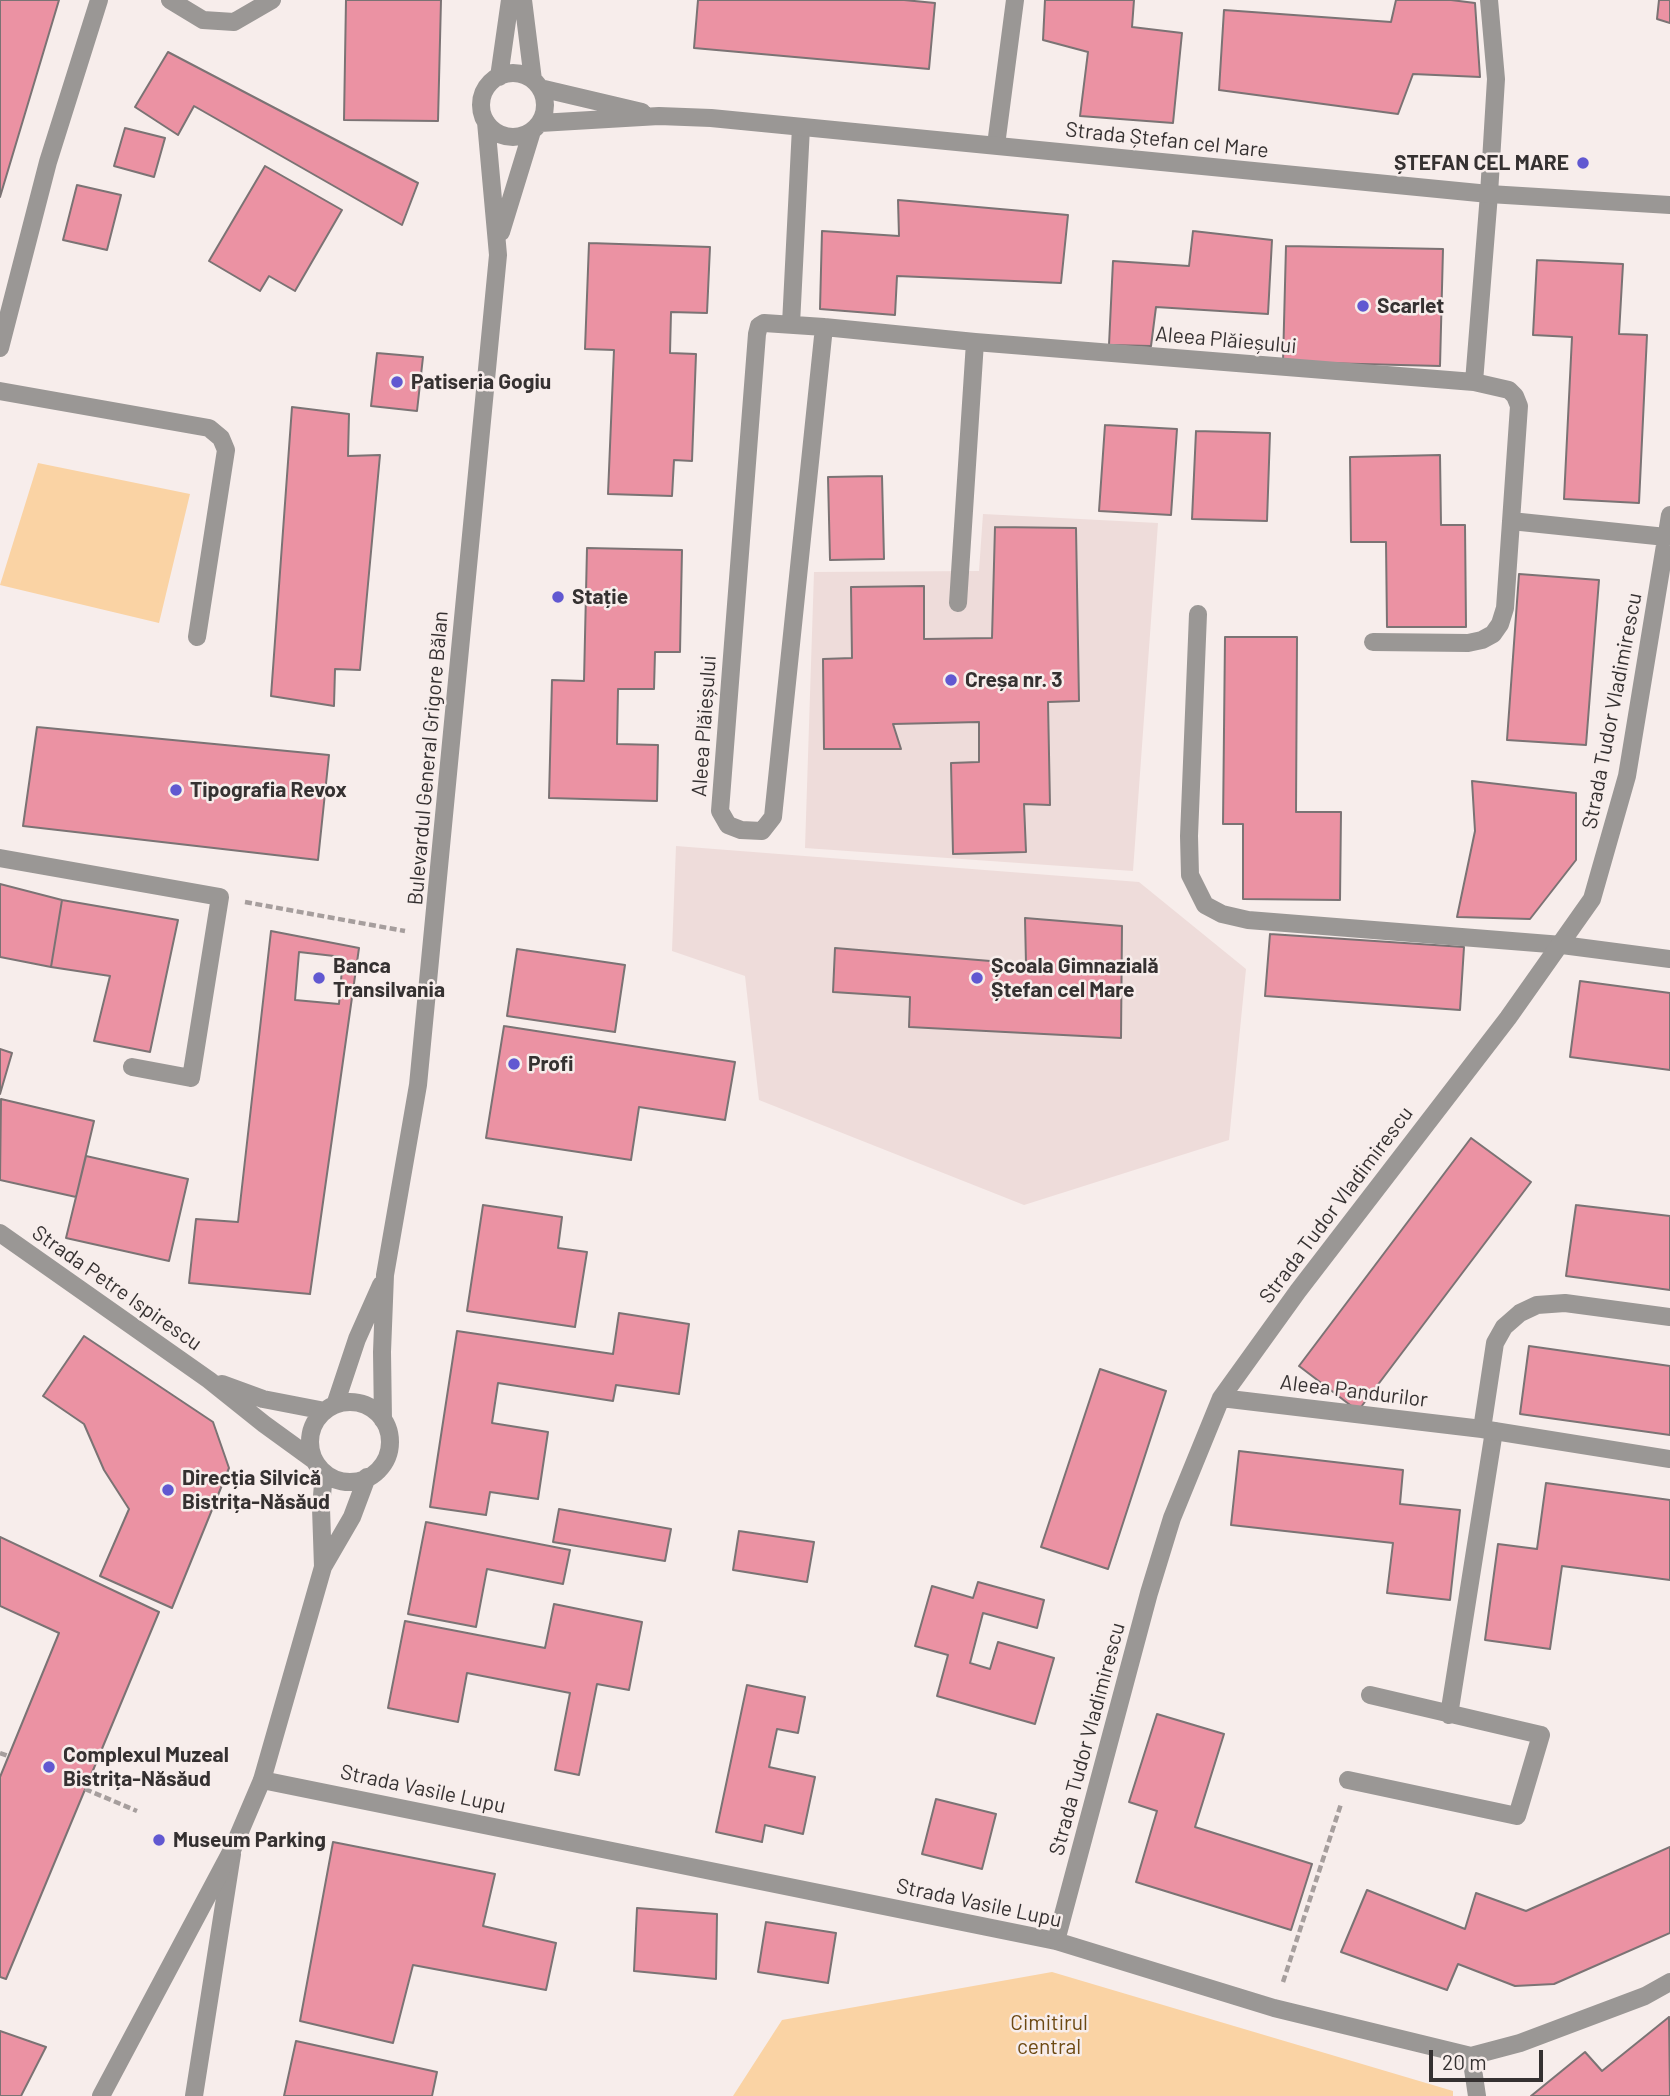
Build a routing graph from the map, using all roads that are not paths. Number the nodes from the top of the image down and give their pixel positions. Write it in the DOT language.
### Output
graph roads {
  1 [pos="99,0"];
  2 [pos="170,0"];
  3 [pos="272,0"];
  4 [pos="510,0"];
  5 [pos="523,0"];
  6 [pos="1015,0"];
  7 [pos="1489,0"];
  8 [pos="499,76"];
  9 [pos="537,84"];
  10 [pos="659,116"];
  11 [pos="486,122"];
  12 [pos="536,127"];
  13 [pos="801,127"];
  14 [pos="996,145"];
  15 [pos="1489,194"];
  16 [pos="1670,205"];
  17 [pos="498,242"];
  18 [pos="790,324"];
  19 [pos="824,327"];
  20 [pos="975,342"];
  21 [pos="0,348"];
  22 [pos="1474,382"];
  23 [pos="0,391"];
  24 [pos="1670,515"];
  25 [pos="1511,521"];
  26 [pos="1666,537"];
  27 [pos="958,603"];
  28 [pos="1198,614"];
  29 [pos="197,637"];
  30 [pos="1373,642"];
  31 [pos="0,858"];
  32 [pos="1562,945"];
  33 [pos="1670,958"];
  34 [pos="132,1067"];
  35 [pos="0,1233"];
  36 [pos="385,1275"];
  37 [pos="1670,1317"];
  38 [pos="209,1380"];
  39 [pos="1221,1398"];
  40 [pos="330,1408"];
  41 [pos="383,1420"];
  42 [pos="1488,1430"];
  43 [pos="1670,1459"];
  44 [pos="319,1466"];
  45 [pos="367,1478"];
  46 [pos="323,1567"];
  47 [pos="1370,1695"];
  48 [pos="1449,1715"];
  49 [pos="261,1780"];
  50 [pos="1348,1780"];
  51 [pos="233,1848"];
  52 [pos="1056,1941"];
  53 [pos="1670,1982"];
  54 [pos="1471,2056"];
  55 [pos="101,2096"];
  56 [pos="194,2096"];
  57 [pos="1478,2096"];
  1 -- 21 [label="street"];
  2 -- 3 [label="street"];
  4 -- 8 [label="street"];
  5 -- 9 [label="street"];
  6 -- 14 [label="street"];
  7 -- 15 [label="street"];
  8 -- 9 [label="street"];
  8 -- 11 [label="street"];
  9 -- 10 [label="street, Strada Ștefan cel Mare"];
  9 -- 12 [label="street"];
  10 -- 12 [label="street, Strada Ștefan cel Mare"];
  10 -- 13 [label="street, Strada Ștefan cel Mare"];
  11 -- 12 [label="street"];
  11 -- 17 [label="street, Bulevardul General Grigore Bălan"];
  12 -- 17 [label="street, Bulevardul General Grigore Bălan"];
  13 -- 14 [label="street, Strada Ștefan cel Mare"];
  13 -- 18 [label="street"];
  14 -- 15 [label="street, Strada Ștefan cel Mare"];
  15 -- 16 [label="street, Strada Ștefan cel Mare"];
  15 -- 22 [label="street"];
  17 -- 36 [label="street, Bulevardul General Grigore Bălan"];
  18 -- 19 [label="street, Aleea Plăieșului"];
  18 -- 19 [label="street, Aleea Plăieșului"];
  19 -- 20 [label="street, Aleea Plăieșului"];
  20 -- 22 [label="street, Aleea Plăieșului"];
  20 -- 27 [label="street"];
  22 -- 25 [label="street, Aleea Plăieșului"];
  23 -- 29 [label="street"];
  24 -- 26 [label="street, Strada Tudor Vladimirescu"];
  25 -- 26 [label="street"];
  25 -- 30 [label="street, Aleea Plăieșului"];
  26 -- 32 [label="street, Strada Tudor Vladimirescu"];
  28 -- 32 [label="street"];
  31 -- 34 [label="street"];
  32 -- 33 [label="street"];
  32 -- 39 [label="street, Strada Tudor Vladimirescu"];
  35 -- 38 [label="street, Strada Petre Ispirescu"];
  36 -- 40 [label="street, Bulevardul General Grigore Bălan"];
  36 -- 41 [label="street, Bulevardul General Grigore Bălan"];
  37 -- 42 [label="street"];
  38 -- 40 [label="street, Strada Petre Ispirescu"];
  38 -- 44 [label="street, Strada Petre Ispirescu"];
  39 -- 42 [label="street, Aleea Pandurilor"];
  39 -- 52 [label="street, Strada Tudor Vladimirescu"];
  40 -- 41 [label="street"];
  40 -- 44 [label="street"];
  41 -- 45 [label="street"];
  42 -- 43 [label="street, Aleea Pandurilor"];
  42 -- 48 [label="street"];
  44 -- 45 [label="street"];
  44 -- 46 [label="street"];
  45 -- 46 [label="street"];
  46 -- 49 [label="street"];
  47 -- 48 [label="street"];
  48 -- 50 [label="street"];
  49 -- 51 [label="street"];
  49 -- 52 [label="street, Strada Vasile Lupu"];
  51 -- 55 [label="street"];
  51 -- 56 [label="street"];
  52 -- 54 [label="street, Strada Vasile Lupu"];
  53 -- 54 [label="street, Strada Vasile Lupu"];
  54 -- 57 [label="street"];
}
